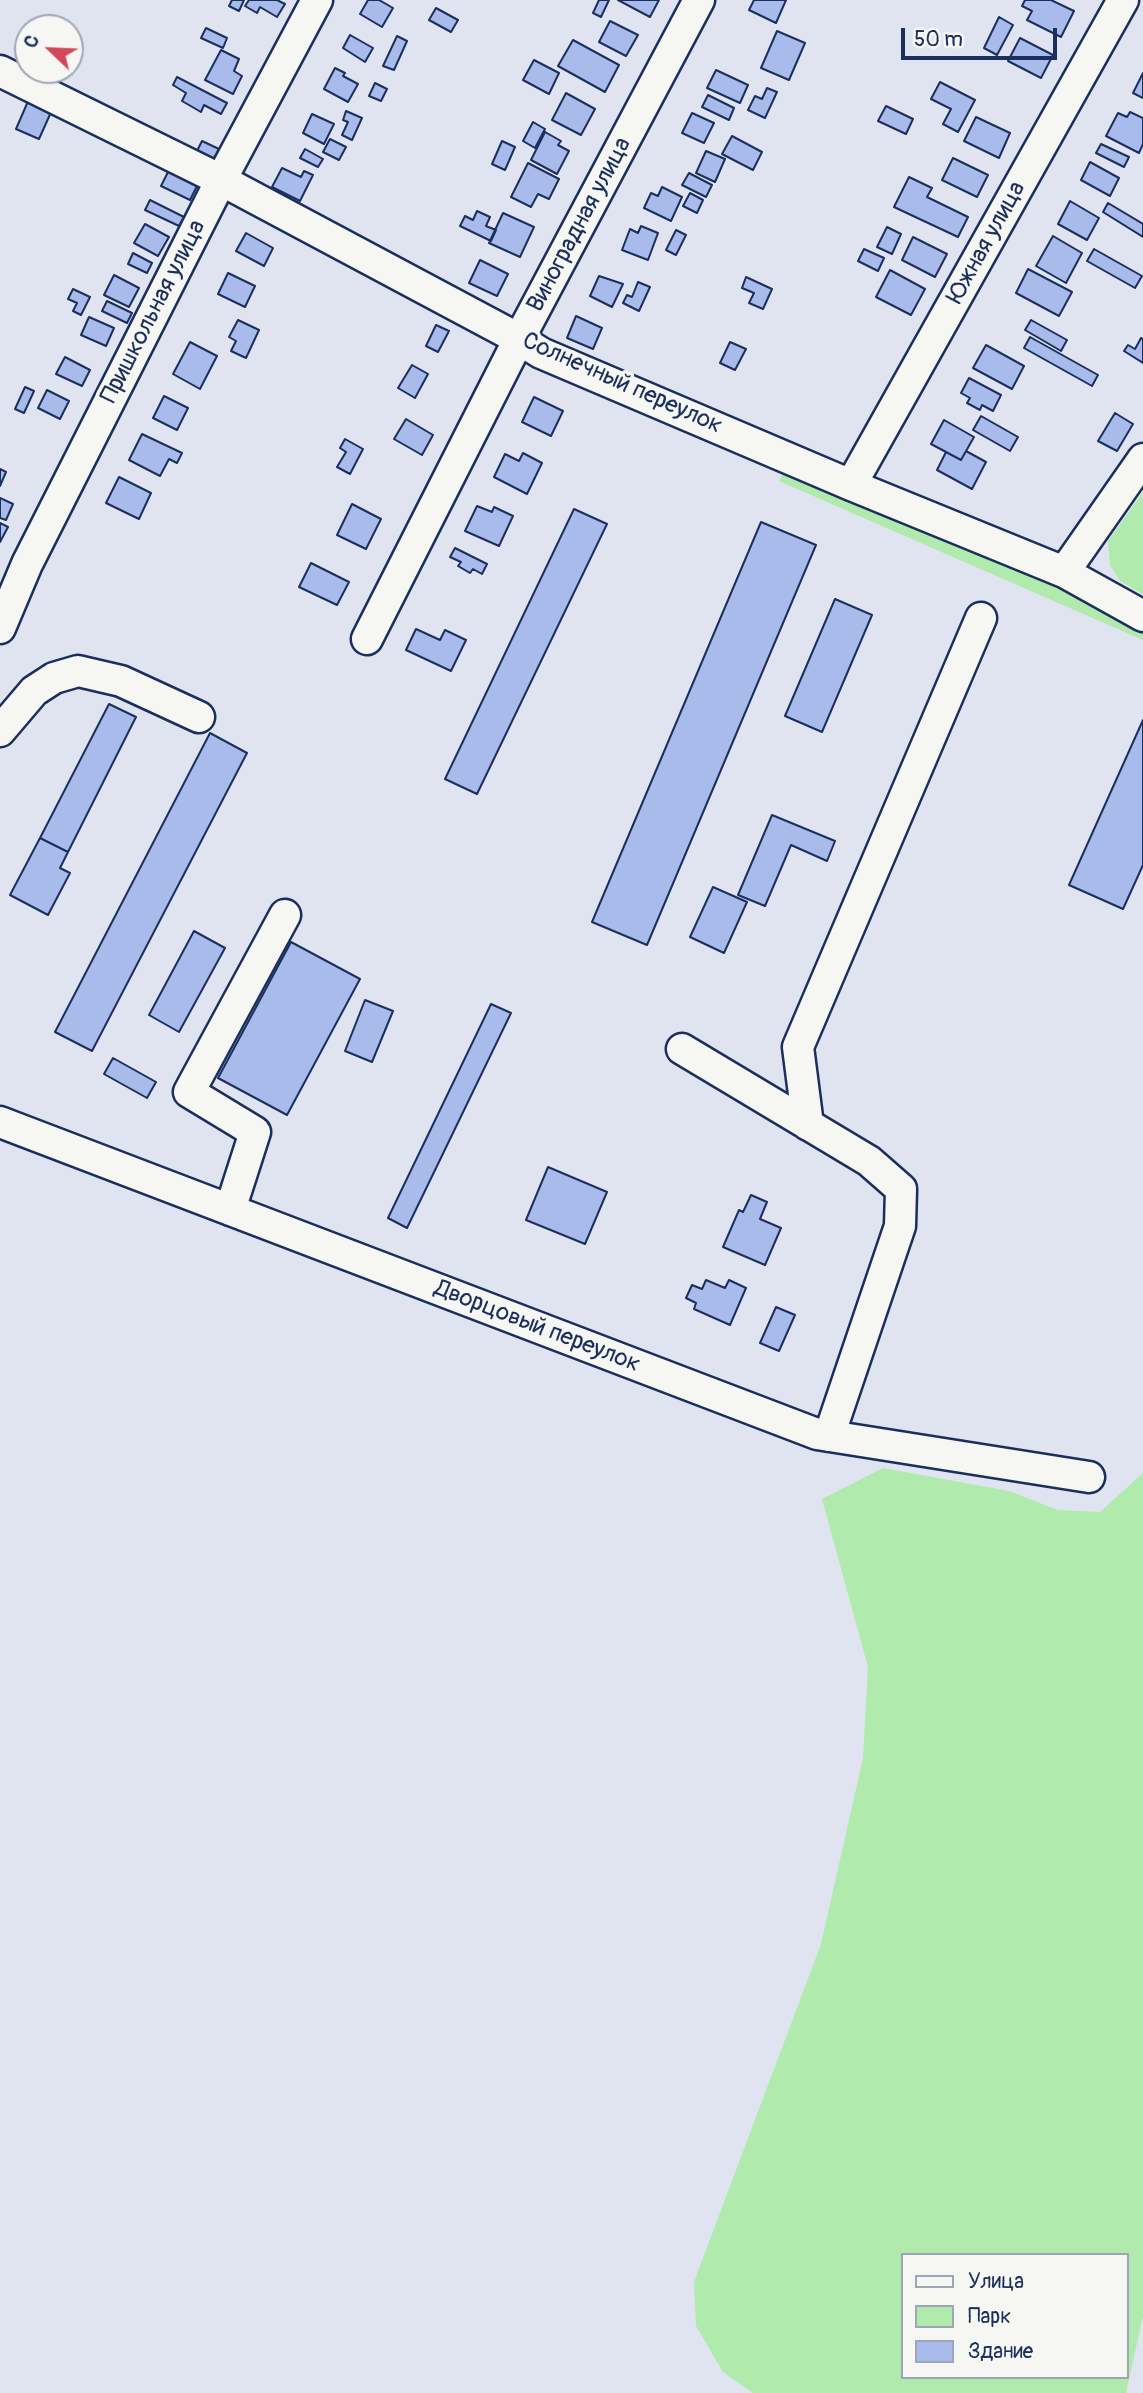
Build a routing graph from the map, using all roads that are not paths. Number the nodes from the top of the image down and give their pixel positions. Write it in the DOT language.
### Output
graph roads {
  1 [pos="317,0"];
  2 [pos="699,0"];
  3 [pos="1123,0"];
  4 [pos="0,71"];
  5 [pos="221,180"];
  6 [pos="520,338"];
  7 [pos="1143,459"];
  8 [pos="851,485"];
  9 [pos="1064,572"];
  10 [pos="1143,616"];
  11 [pos="981,618"];
  12 [pos="0,628"];
  13 [pos="367,639"];
  14 [pos="199,717"];
  15 [pos="0,731"];
  16 [pos="285,915"];
  17 [pos="682,1049"];
  18 [pos="0,1122"];
  19 [pos="808,1125"];
  20 [pos="230,1210"];
  21 [pos="829,1436"];
  22 [pos="1089,1476"];
  1 -- 5 [label="street, Пришкольная улица"];
  2 -- 6 [label="street, Виноградная улица"];
  3 -- 8 [label="street, Южная улица"];
  4 -- 5 [label="street, Солнечный переулок"];
  5 -- 6 [label="street, Солнечный переулок"];
  5 -- 12 [label="street, Пришкольная улица"];
  6 -- 8 [label="street, Солнечный переулок"];
  6 -- 13 [label="street, Виноградная улица"];
  7 -- 9 [label="street"];
  8 -- 9 [label="street, Солнечный переулок"];
  9 -- 10 [label="street, Солнечный переулок"];
  11 -- 19 [label="street"];
  14 -- 15 [label="street"];
  16 -- 20 [label="street"];
  17 -- 19 [label="street"];
  18 -- 20 [label="street, Дворцовый переулок"];
  19 -- 21 [label="street"];
  20 -- 21 [label="street, Дворцовый переулок"];
  21 -- 22 [label="street, Дворцовый переулок"];
}
